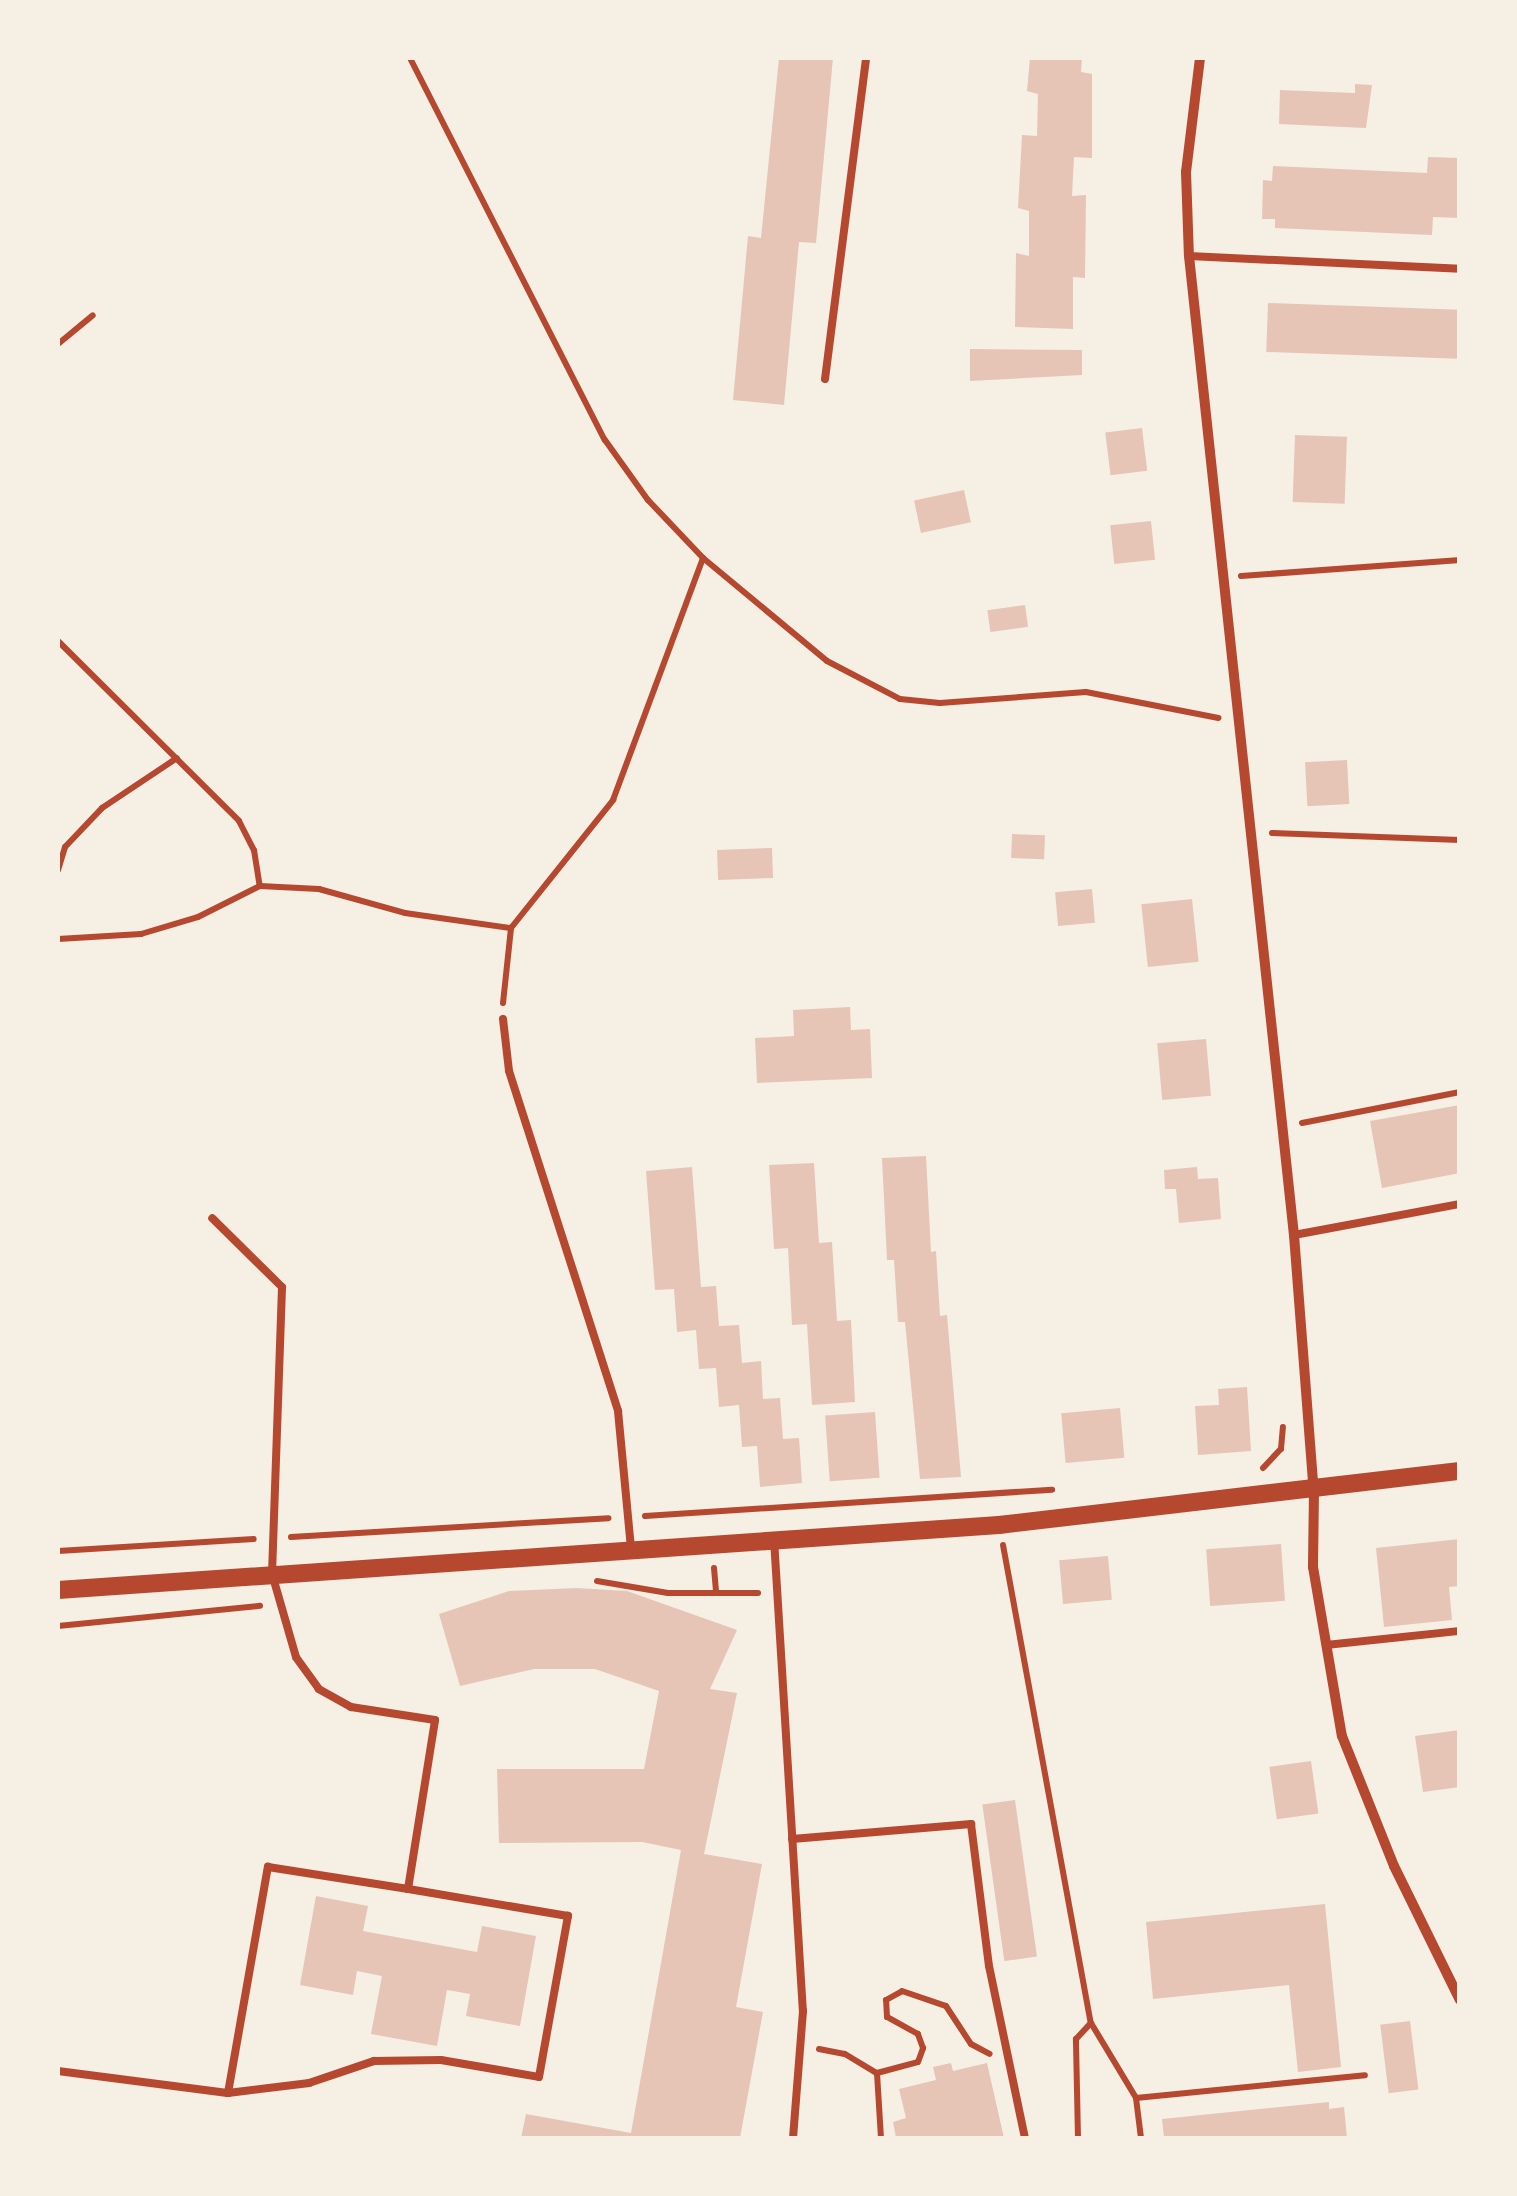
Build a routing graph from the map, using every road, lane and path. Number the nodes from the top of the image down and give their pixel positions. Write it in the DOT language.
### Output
graph roads {
  1 [pos="410,58"];
  2 [pos="866,58"];
  3 [pos="1200,58"];
  4 [pos="1189,256"];
  5 [pos="1460,269"];
  6 [pos="93,316"];
  7 [pos="58,344"];
  8 [pos="826,379"];
  9 [pos="704,558"];
  10 [pos="1460,560"];
  11 [pos="1222,577"];
  12 [pos="58,640"];
  13 [pos="1208,719"];
  14 [pos="177,758"];
  15 [pos="1246,832"];
  16 [pos="1460,840"];
  17 [pos="58,870"];
  18 [pos="260,886"];
  19 [pos="510,928"];
  20 [pos="58,939"];
  21 [pos="503,1019"];
  22 [pos="1460,1092"];
  23 [pos="1301,1123"];
  24 [pos="1460,1204"];
  25 [pos="212,1218"];
  26 [pos="1294,1235"];
  27 [pos="1283,1427"];
  28 [pos="1460,1470"];
  29 [pos="1254,1472"];
  30 [pos="1066,1488"];
  31 [pos="1314,1492"];
  32 [pos="629,1517"];
  33 [pos="1000,1524"];
  34 [pos="272,1538"];
  35 [pos="774,1538"];
  36 [pos="632,1548"];
  37 [pos="58,1551"];
  38 [pos="272,1574"];
  39 [pos="593,1581"];
  40 [pos="58,1590"];
  41 [pos="777,1593"];
  42 [pos="276,1604"];
  43 [pos="58,1626"];
  44 [pos="1460,1631"];
  45 [pos="1326,1645"];
  46 [pos="792,1839"];
  47 [pos="408,1890"];
  48 [pos="1460,2000"];
  49 [pos="1091,2023"];
  50 [pos="803,2046"];
  51 [pos="1005,2051"];
  52 [pos="58,2070"];
  53 [pos="877,2073"];
  54 [pos="1365,2075"];
  55 [pos="228,2093"];
  56 [pos="1136,2098"];
  57 [pos="793,2138"];
  58 [pos="881,2138"];
  59 [pos="1025,2138"];
  60 [pos="1078,2138"];
  61 [pos="1141,2138"];
  1 -- 9 [label="path"];
  2 -- 8 [label="lane"];
  3 -- 4 [label="street"];
  4 -- 5 [label="lane"];
  4 -- 11 [label="street"];
  6 -- 7 [label="path"];
  9 -- 13 [label="path"];
  9 -- 19 [label="path"];
  10 -- 11 [label="path"];
  11 -- 15 [label="street"];
  12 -- 14 [label="path"];
  14 -- 17 [label="path"];
  14 -- 18 [label="path"];
  15 -- 16 [label="path"];
  15 -- 26 [label="street"];
  18 -- 19 [label="path"];
  18 -- 20 [label="path"];
  19 -- 21 [label="path"];
  21 -- 32 [label="lane"];
  22 -- 23 [label="path"];
  24 -- 26 [label="lane"];
  25 -- 34 [label="lane"];
  26 -- 31 [label="street"];
  27 -- 29 [label="path"];
  28 -- 31 [label="street"];
  30 -- 32 [label="path"];
  31 -- 33 [label="street"];
  31 -- 45 [label="street"];
  32 -- 34 [label="path"];
  32 -- 36 [label="lane"];
  33 -- 35 [label="street"];
  33 -- 49 [label="path"];
  34 -- 37 [label="path"];
  34 -- 38 [label="lane"];
  35 -- 36 [label="street"];
  35 -- 41 [label="lane"];
  36 -- 38 [label="street"];
  38 -- 40 [label="street"];
  38 -- 42 [label="lane"];
  39 -- 41 [label="path"];
  41 -- 46 [label="lane"];
  42 -- 43 [label="path"];
  42 -- 47 [label="lane"];
  44 -- 45 [label="lane"];
  45 -- 48 [label="street"];
  46 -- 50 [label="lane"];
  46 -- 51 [label="lane"];
  47 -- 55 [label="lane"];
  47 -- 55 [label="lane"];
  49 -- 56 [label="path"];
  49 -- 60 [label="path"];
  50 -- 53 [label="path"];
  50 -- 57 [label="lane"];
  51 -- 53 [label="path"];
  51 -- 59 [label="lane"];
  52 -- 55 [label="lane"];
  53 -- 58 [label="path"];
  54 -- 56 [label="path"];
  56 -- 61 [label="path"];
}
